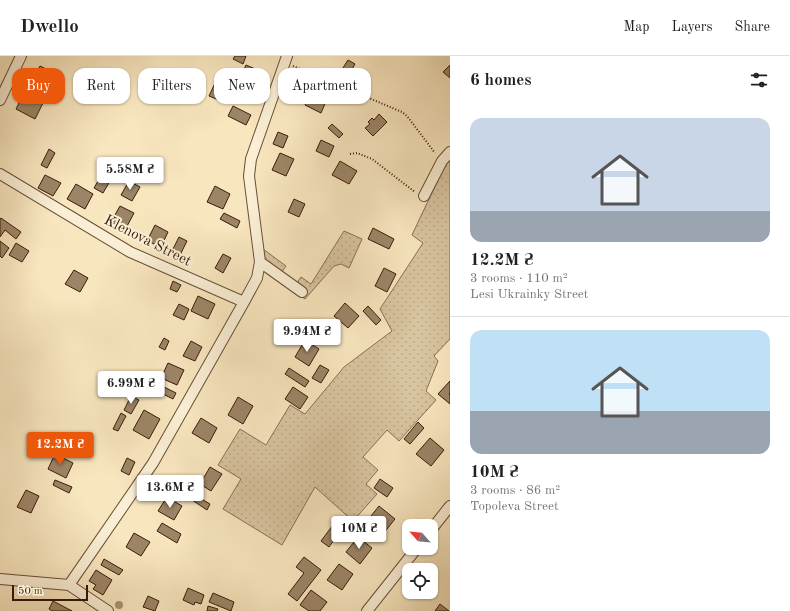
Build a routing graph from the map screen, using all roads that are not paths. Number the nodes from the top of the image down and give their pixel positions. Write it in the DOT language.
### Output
graph roads {
  1 [pos="22,56"];
  2 [pos="286,59"];
  3 [pos="0,100"];
  4 [pos="450,152"];
  5 [pos="0,174"];
  6 [pos="424,196"];
  7 [pos="260,262"];
  8 [pos="302,292"];
  9 [pos="244,302"];
  10 [pos="450,506"];
  11 [pos="438,521"];
  12 [pos="411,555"];
  13 [pos="0,579"];
  14 [pos="69,585"];
  15 [pos="108,611"];
  16 [pos="367,611"];
  1 -- 3 [label="street"];
  2 -- 7 [label="street"];
  4 -- 6 [label="street"];
  5 -- 9 [label="street, Klenova Street"];
  7 -- 8 [label="street"];
  7 -- 9 [label="street"];
  9 -- 14 [label="street"];
  10 -- 11 [label="street"];
  12 -- 16 [label="street"];
  13 -- 14 [label="street"];
  14 -- 15 [label="street"];
}
